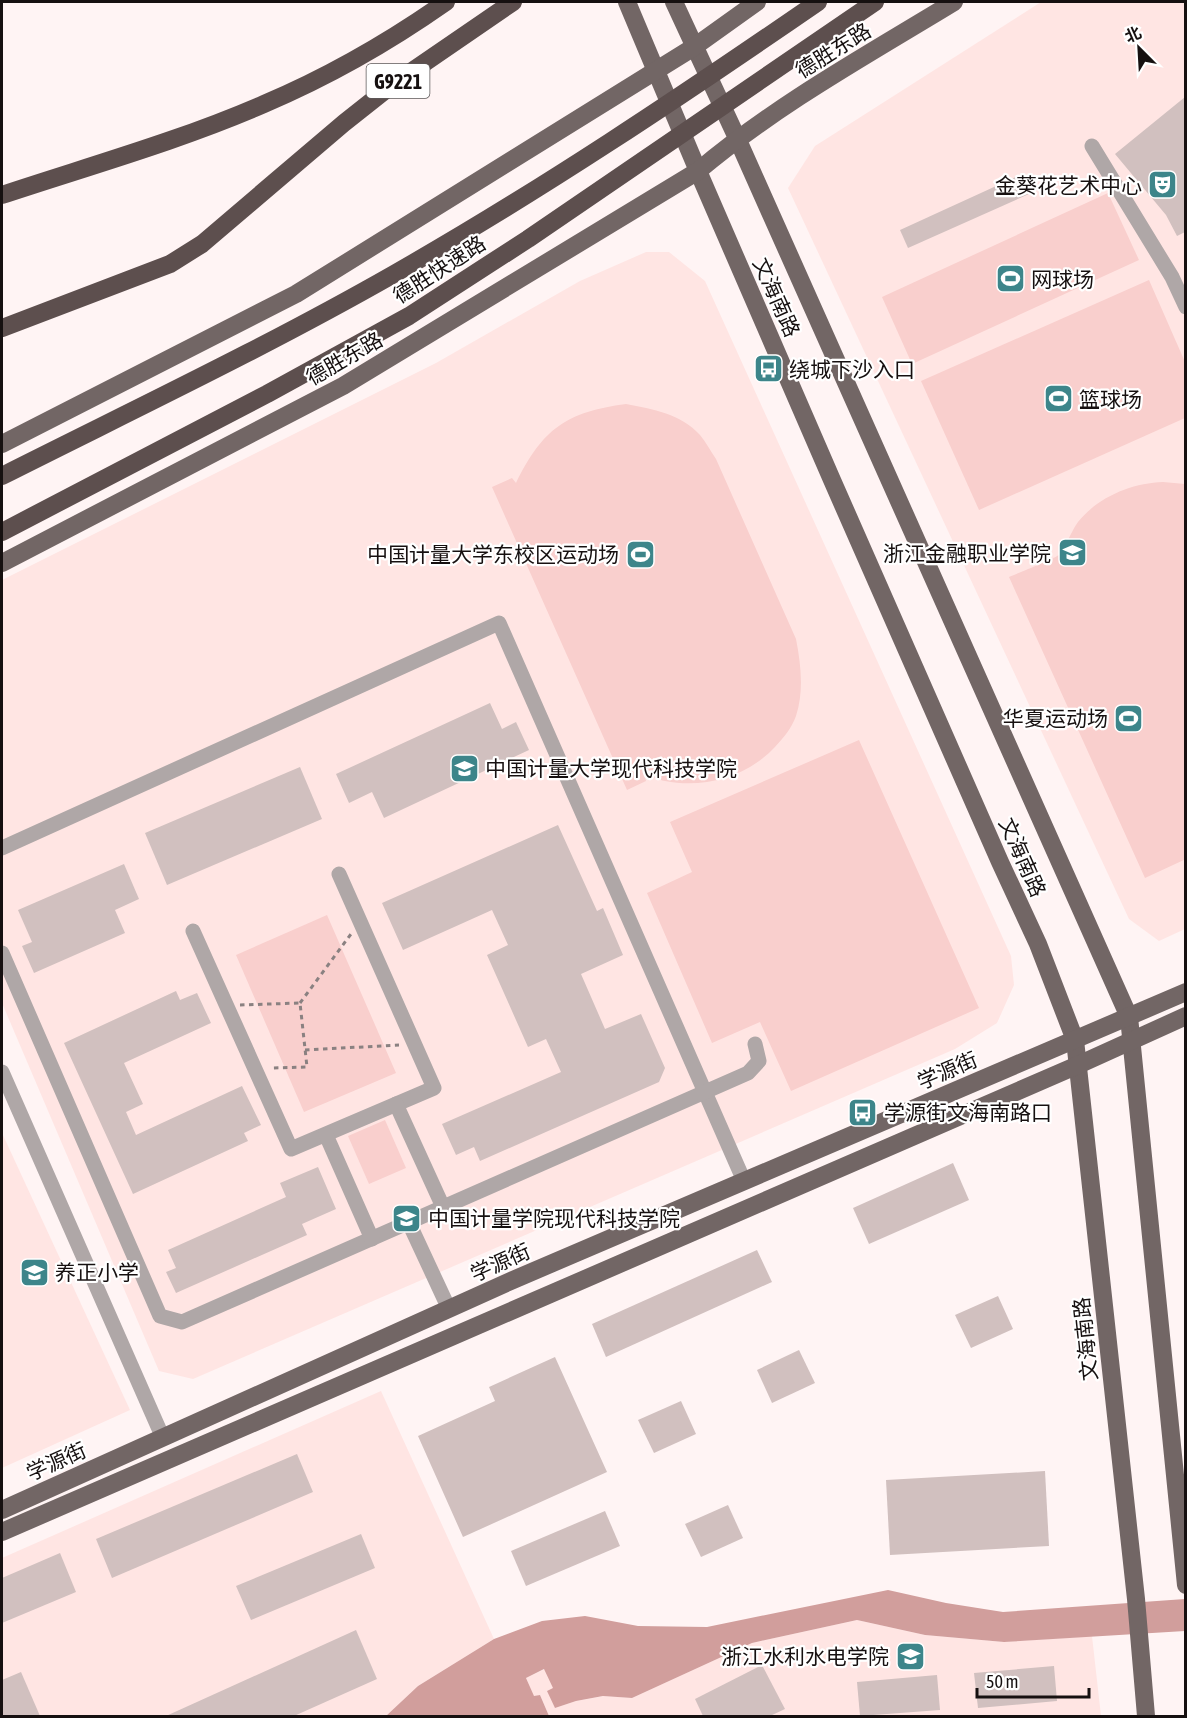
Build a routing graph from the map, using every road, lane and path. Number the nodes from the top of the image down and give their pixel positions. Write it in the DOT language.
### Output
graph roads {
  1 [pos="446,2"];
  2 [pos="513,2"];
  3 [pos="627,2"];
  4 [pos="674,2"];
  5 [pos="757,2"];
  6 [pos="818,2"];
  7 [pos="875,2"];
  8 [pos="936,2"];
  9 [pos="954,2"];
  10 [pos="694,47"];
  11 [pos="858,60"];
  12 [pos="656,71"];
  13 [pos="737,138"];
  14 [pos="1092,146"];
  15 [pos="698,171"];
  16 [pos="2,195"];
  17 [pos="1179,273"];
  18 [pos="1185,307"];
  19 [pos="2,328"];
  20 [pos="2,444"];
  21 [pos="2,476"];
  22 [pos="2,532"];
  23 [pos="2,563"];
  24 [pos="2,848"];
  25 [pos="339,874"];
  26 [pos="361,922"];
  27 [pos="193,931"];
  28 [pos="2,953"];
  29 [pos="1185,992"];
  30 [pos="300,1003"];
  31 [pos="226,1005"];
  32 [pos="1185,1016"];
  33 [pos="1129,1017"];
  34 [pos="1075,1040"];
  35 [pos="1132,1040"];
  36 [pos="415,1044"];
  37 [pos="756,1044"];
  38 [pos="305,1050"];
  39 [pos="1078,1065"];
  40 [pos="255,1068"];
  41 [pos="2,1072"];
  42 [pos="705,1092"];
  43 [pos="396,1104"];
  44 [pos="326,1135"];
  45 [pos="744,1181"];
  46 [pos="443,1207"];
  47 [pos="409,1223"];
  48 [pos="372,1239"];
  49 [pos="449,1309"];
  50 [pos="163,1438"];
  51 [pos="2,1510"];
  52 [pos="2,1532"];
  53 [pos="1185,1585"];
  54 [pos="1146,1716"];
  1 -- 16 [label="highway, G9221"];
  2 -- 19 [label="highway, G9221"];
  3 -- 12 [label="main road, 文海南路"];
  4 -- 10 [label="main road, 文海南路"];
  5 -- 10 [label="main road"];
  6 -- 21 [label="highway, 德胜快速路, bridge"];
  7 -- 22 [label="highway, 德胜快速路, bridge"];
  8 -- 11 [label="main road"];
  9 -- 11 [label="main road, 德胜东路"];
  10 -- 12 [label="main road"];
  10 -- 13 [label="main road, 文海南路"];
  11 -- 13 [label="main road, 德胜东路"];
  12 -- 15 [label="main road, 文海南路"];
  12 -- 20 [label="main road"];
  13 -- 15 [label="main road, 德胜东路"];
  13 -- 33 [label="main road, 文海南路"];
  14 -- 17 [label="street"];
  15 -- 23 [label="main road, 德胜东路"];
  15 -- 34 [label="main road, 文海南路"];
  17 -- 18 [label="street"];
  24 -- 42 [label="street"];
  25 -- 26 [label="street"];
  26 -- 30 [label="path"];
  26 -- 36 [label="street"];
  27 -- 31 [label="street"];
  28 -- 48 [label="street"];
  29 -- 33 [label="main road, 学源街"];
  30 -- 31 [label="path"];
  30 -- 38 [label="path"];
  31 -- 40 [label="street"];
  32 -- 35 [label="main road"];
  33 -- 34 [label="main road, 学源街"];
  33 -- 35 [label="main road, 文海南路"];
  34 -- 39 [label="main road, 文海南路"];
  34 -- 45 [label="main road, 学源街"];
  35 -- 39 [label="main road"];
  35 -- 53 [label="main road, 文海南路"];
  36 -- 38 [label="path"];
  36 -- 43 [label="street"];
  37 -- 42 [label="street"];
  38 -- 40 [label="path"];
  39 -- 52 [label="main road"];
  39 -- 54 [label="main road, 文海南路"];
  40 -- 44 [label="street"];
  41 -- 50 [label="street"];
  42 -- 45 [label="street"];
  42 -- 46 [label="street"];
  43 -- 44 [label="street"];
  43 -- 46 [label="street"];
  44 -- 48 [label="street"];
  45 -- 49 [label="main road, 学源街"];
  46 -- 47 [label="street"];
  47 -- 48 [label="street"];
  47 -- 49 [label="street"];
  49 -- 50 [label="main road, 学源街"];
  50 -- 51 [label="main road, 学源街"];
}
